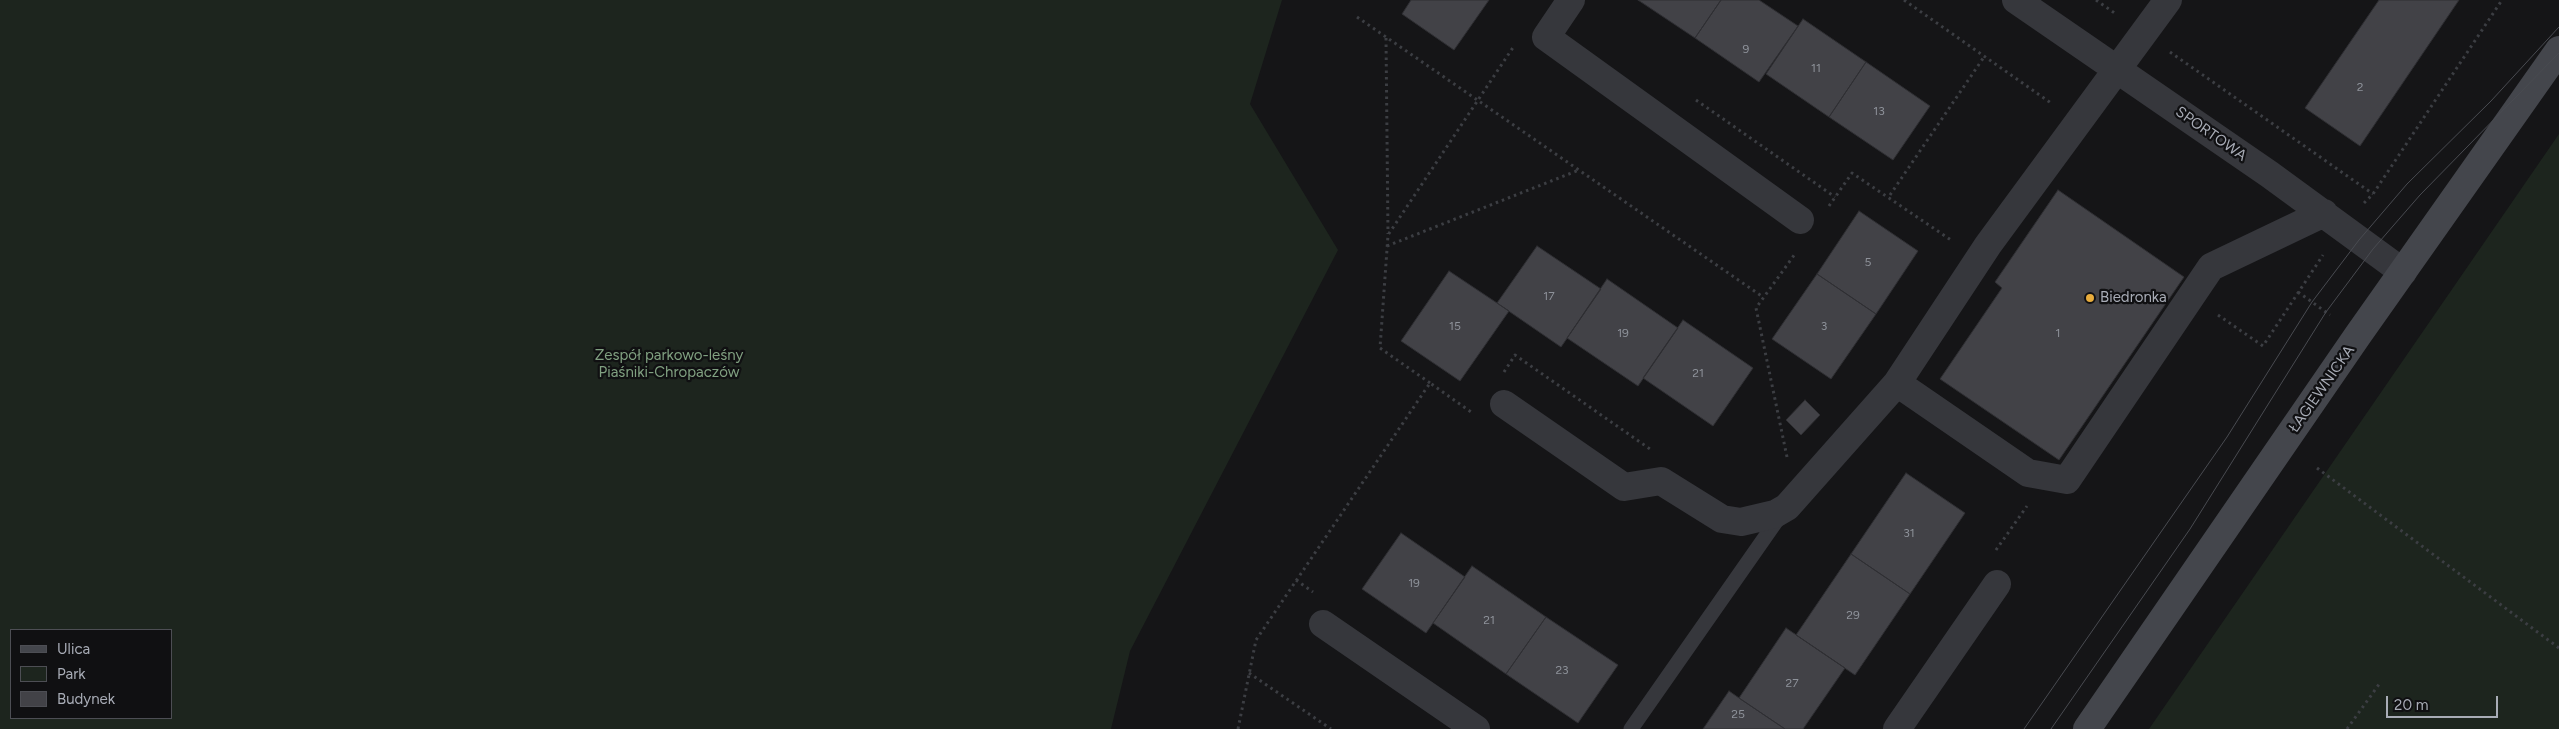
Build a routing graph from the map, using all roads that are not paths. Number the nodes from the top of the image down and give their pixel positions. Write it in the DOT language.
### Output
graph roads {
  1 [pos="1571,0"];
  2 [pos="2016,0"];
  3 [pos="2168,0"];
  4 [pos="2559,50"];
  5 [pos="2116,68"];
  6 [pos="2324,213"];
  7 [pos="1812,216"];
  8 [pos="2403,272"];
  9 [pos="1897,383"];
  10 [pos="1502,391"];
  11 [pos="1787,506"];
  12 [pos="1997,584"];
  13 [pos="1323,624"];
  14 [pos="1476,729"];
  15 [pos="1631,729"];
  16 [pos="1896,729"];
  17 [pos="2087,729"];
  1 -- 7 [label="street"];
  2 -- 5 [label="street, SPORTOWA"];
  3 -- 5 [label="street"];
  4 -- 8 [label="street, ŁAGIEWNICKA"];
  5 -- 6 [label="street, SPORTOWA"];
  5 -- 9 [label="street"];
  6 -- 8 [label="street, SPORTOWA"];
  6 -- 9 [label="street"];
  8 -- 17 [label="street, ŁAGIEWNICKA"];
  9 -- 11 [label="street"];
  10 -- 11 [label="street"];
  11 -- 15 [label="lane"];
  12 -- 16 [label="street"];
  13 -- 14 [label="street"];
}
